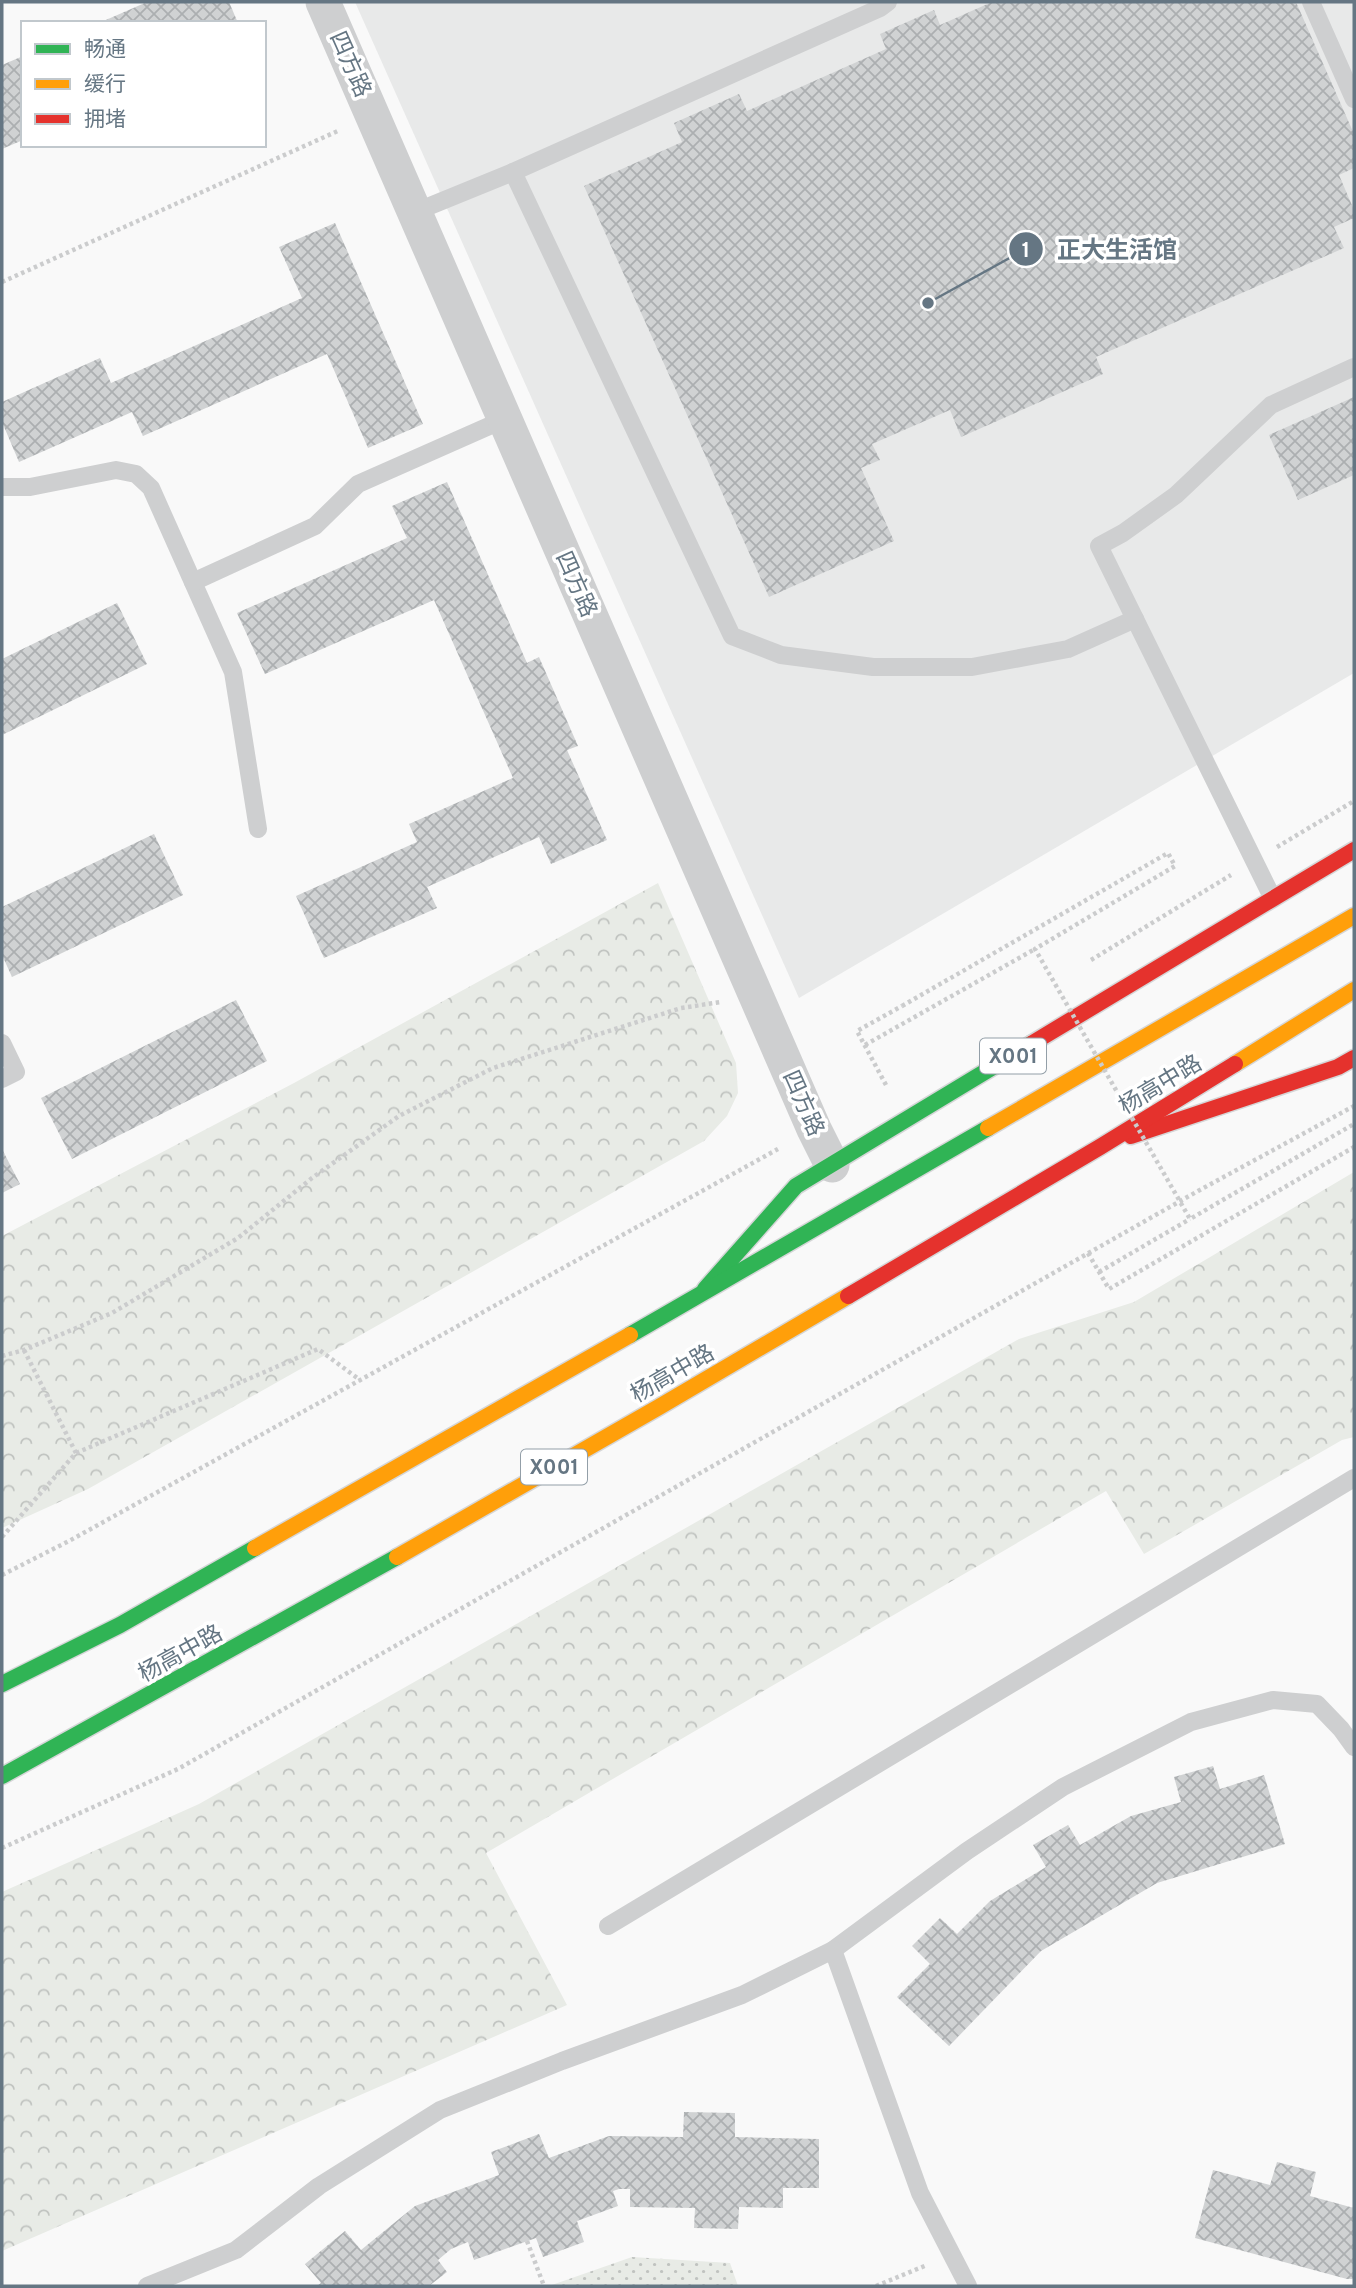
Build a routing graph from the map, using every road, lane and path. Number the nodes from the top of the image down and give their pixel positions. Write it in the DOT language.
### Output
graph roads {
  1 [pos="323,2"];
  2 [pos="888,2"];
  3 [pos="1311,2"];
  4 [pos="1354,99"];
  5 [pos="373,115"];
  6 [pos="513,172"];
  7 [pos="415,212"];
  8 [pos="2,282"];
  9 [pos="1354,367"];
  10 [pos="505,419"];
  11 [pos="2,487"];
  12 [pos="193,582"];
  13 [pos="1135,620"];
  14 [pos="1354,801"];
  15 [pos="258,829"];
  16 [pos="1354,850"];
  17 [pos="1253,862"];
  18 [pos="1273,899"];
  19 [pos="1354,916"];
  20 [pos="1035,948"];
  21 [pos="1091,960"];
  22 [pos="1056,981"];
  23 [pos="1045,988"];
  24 [pos="1354,989"];
  25 [pos="757,996"];
  26 [pos="2,1044"];
  27 [pos="865,1045"];
  28 [pos="1354,1058"];
  29 [pos="897,1078"];
  30 [pos="2,1079"];
  31 [pos="1354,1106"];
  32 [pos="1354,1124"];
  33 [pos="814,1129"];
  34 [pos="1100,1147"];
  35 [pos="1354,1147"];
  36 [pos="832,1165"];
  37 [pos="1190,1219"];
  38 [pos="1088,1253"];
  39 [pos="1098,1272"];
  40 [pos="700,1295"];
  41 [pos="24,1350"];
  42 [pos="2,1356"];
  43 [pos="360,1380"];
  44 [pos="76,1453"];
  45 [pos="1354,1478"];
  46 [pos="2,1537"];
  47 [pos="2,1575"];
  48 [pos="2,1684"];
  49 [pos="1354,1747"];
  50 [pos="2,1776"];
  51 [pos="2,1848"];
  52 [pos="608,1926"];
  53 [pos="833,1950"];
  54 [pos="527,2241"];
  55 [pos="952,2255"];
  56 [pos="147,2286"];
  57 [pos="544,2286"];
  58 [pos="876,2286"];
  59 [pos="968,2286"];
  1 -- 5 [label="street, 四方路"];
  2 -- 6 [label="lane"];
  3 -- 4 [label="lane"];
  5 -- 7 [label="street, 四方路"];
  5 -- 8 [label="path"];
  6 -- 7 [label="lane"];
  6 -- 13 [label="lane"];
  7 -- 10 [label="street, 四方路"];
  9 -- 13 [label="lane"];
  10 -- 12 [label="lane"];
  10 -- 25 [label="street, 四方路"];
  11 -- 12 [label="lane"];
  12 -- 15 [label="lane"];
  13 -- 17 [label="lane"];
  14 -- 17 [label="path"];
  16 -- 18 [label="main road, 杨高中路 / X001"];
  17 -- 18 [label="lane"];
  17 -- 21 [label="path"];
  18 -- 36 [label="main road, 杨高中路 / X001"];
  19 -- 40 [label="main road, 杨高中路 / X001"];
  20 -- 27 [label="path"];
  20 -- 27 [label="path, bridge"];
  20 -- 37 [label="path, bridge"];
  22 -- 23 [label="path"];
  24 -- 34 [label="main road, 杨高中路"];
  25 -- 33 [label="street, 四方路"];
  25 -- 41 [label="path"];
  26 -- 30 [label="lane"];
  27 -- 29 [label="path"];
  28 -- 34 [label="main road, X001"];
  31 -- 38 [label="path"];
  32 -- 37 [label="path, bridge"];
  33 -- 36 [label="street, 四方路"];
  33 -- 43 [label="path"];
  34 -- 50 [label="main road, 杨高中路 / X001"];
  35 -- 39 [label="path"];
  36 -- 40 [label="main road, 杨高中路 / X001"];
  37 -- 39 [label="path"];
  38 -- 39 [label="path"];
  38 -- 51 [label="path"];
  40 -- 48 [label="main road, 杨高中路 / X001"];
  41 -- 42 [label="path"];
  41 -- 44 [label="path"];
  43 -- 44 [label="path"];
  43 -- 47 [label="path"];
  44 -- 46 [label="path"];
  45 -- 52 [label="lane"];
  49 -- 53 [label="lane"];
  53 -- 55 [label="lane"];
  53 -- 56 [label="lane"];
  54 -- 57 [label="path"];
  55 -- 58 [label="path"];
  55 -- 59 [label="lane"];
}
